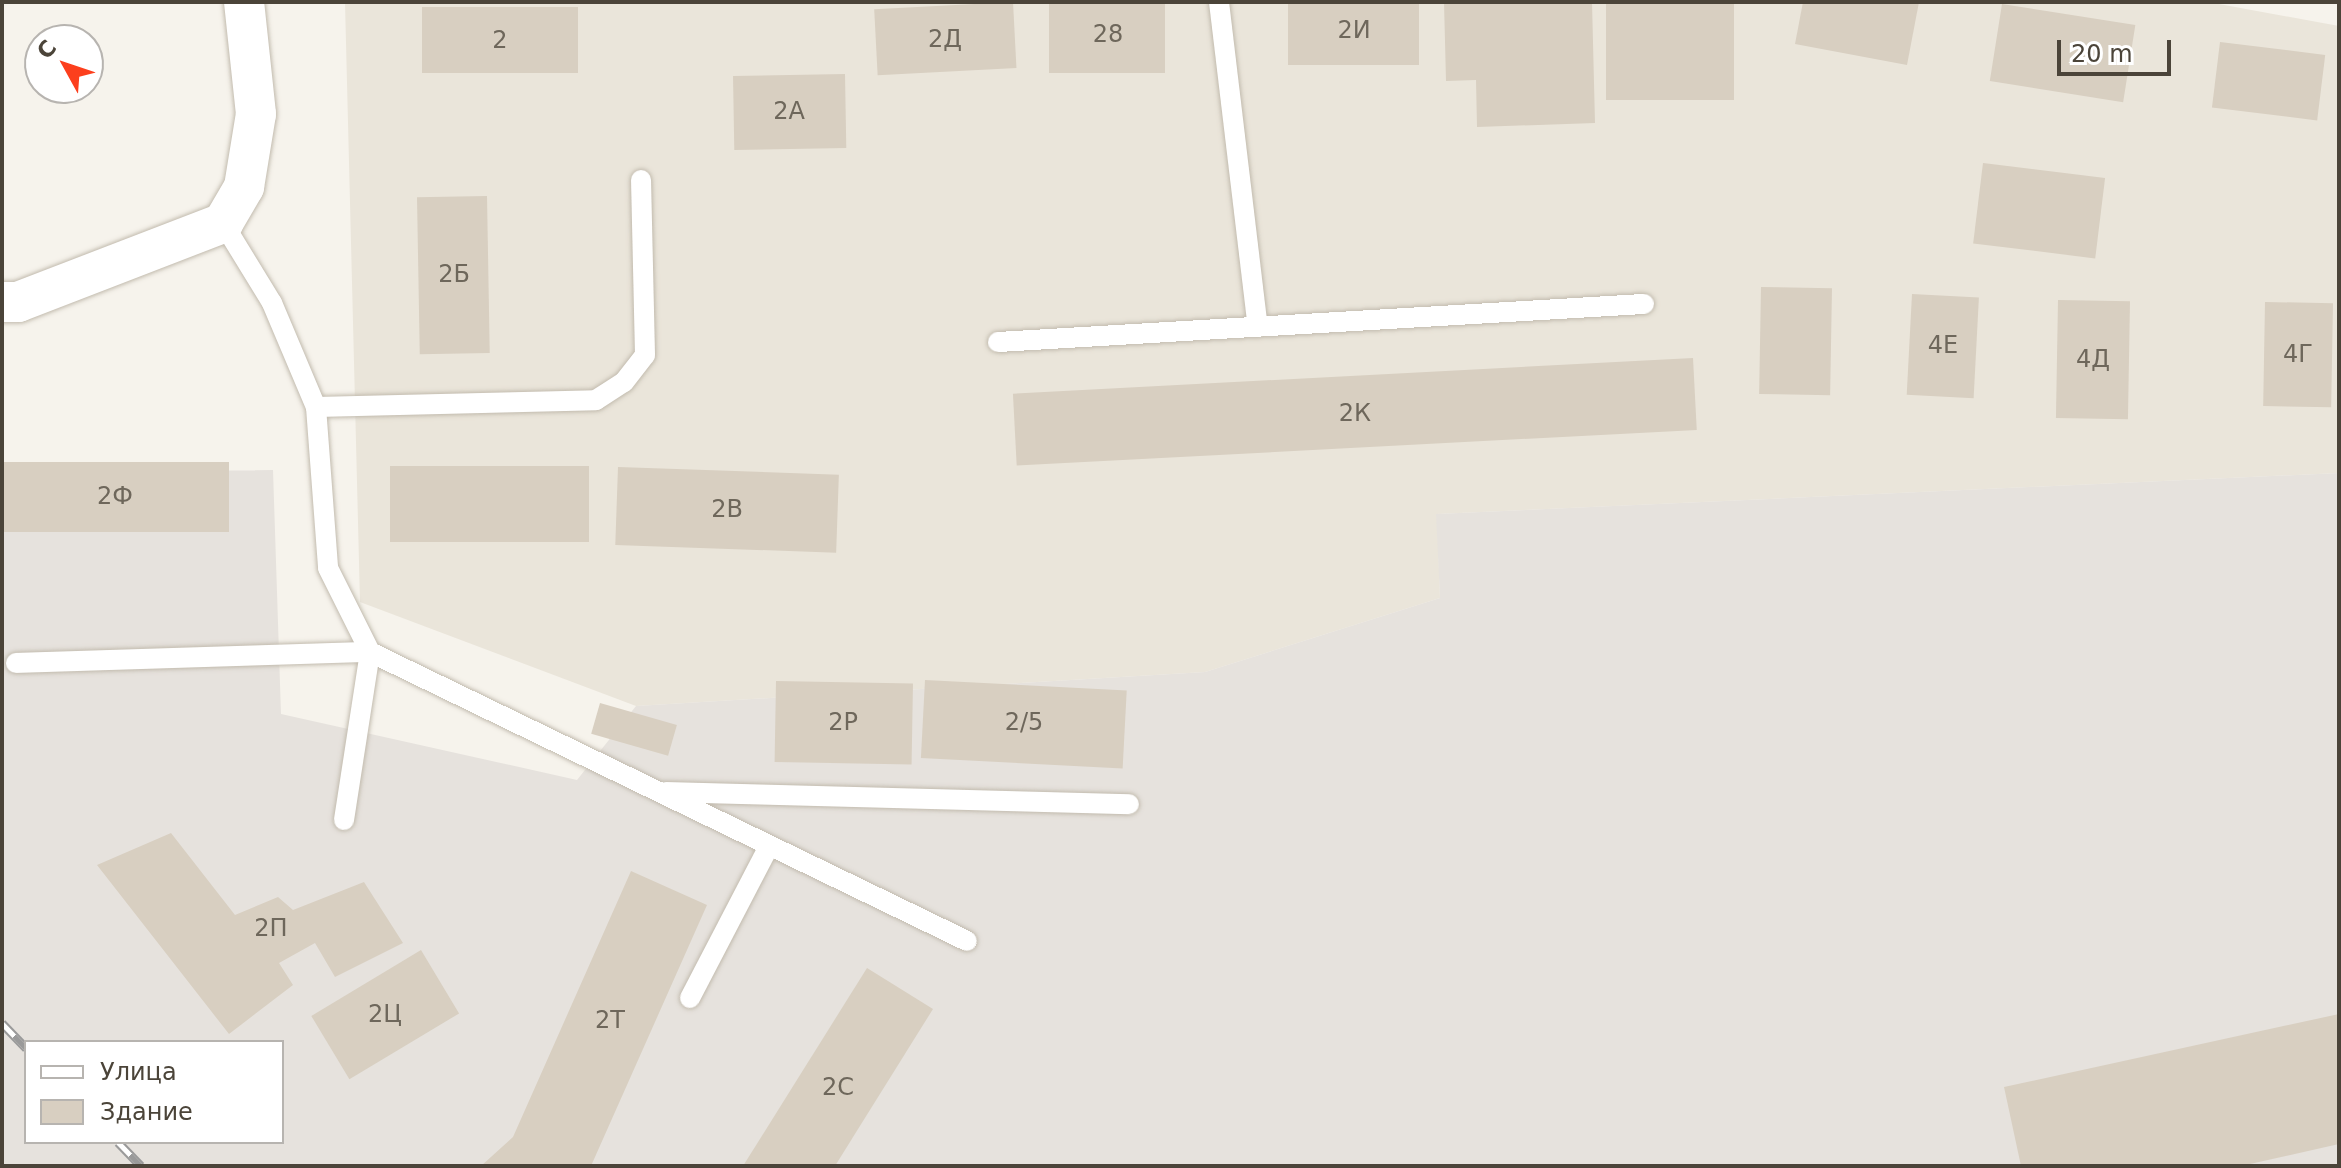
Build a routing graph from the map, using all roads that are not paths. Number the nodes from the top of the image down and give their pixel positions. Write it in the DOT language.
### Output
graph roads {
  1 [pos="244,2"];
  2 [pos="1219,2"];
  3 [pos="641,180"];
  4 [pos="223,223"];
  5 [pos="2,302"];
  6 [pos="1644,304"];
  7 [pos="1258,327"];
  8 [pos="998,342"];
  9 [pos="316,407"];
  10 [pos="370,652"];
  11 [pos="16,663"];
  12 [pos="658,792"];
  13 [pos="1129,804"];
  14 [pos="344,820"];
  15 [pos="769,846"];
  16 [pos="967,941"];
  17 [pos="690,998"];
  1 -- 4 [label="street"];
  2 -- 7 [label="lane"];
  3 -- 9 [label="lane"];
  4 -- 5 [label="street"];
  4 -- 9 [label="lane"];
  6 -- 7 [label="lane"];
  7 -- 8 [label="lane"];
  9 -- 10 [label="lane"];
  10 -- 11 [label="lane"];
  10 -- 12 [label="lane"];
  10 -- 14 [label="lane"];
  12 -- 13 [label="lane"];
  12 -- 15 [label="lane"];
  15 -- 16 [label="lane"];
  15 -- 17 [label="lane"];
}
